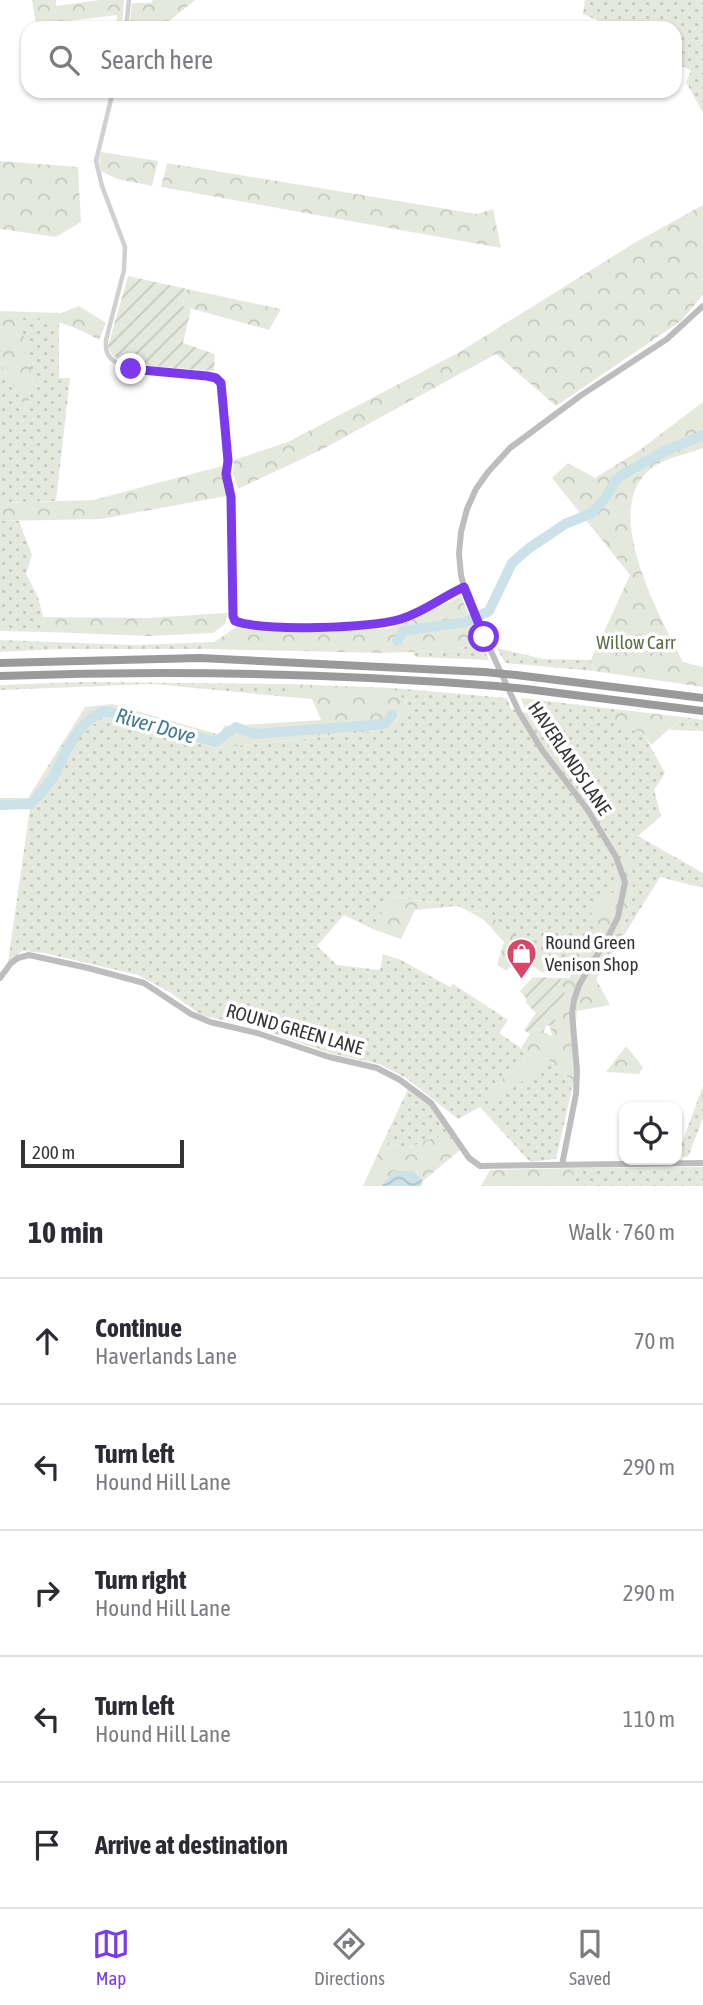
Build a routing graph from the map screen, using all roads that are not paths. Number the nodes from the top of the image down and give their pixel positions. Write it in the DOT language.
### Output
graph roads {
  1 [pos="129,0"];
  2 [pos="127,21"];
  3 [pos="111,98"];
  4 [pos="703,306"];
  5 [pos="464,587"];
  6 [pos="0,663"];
  7 [pos="0,676"];
  8 [pos="703,698"];
  9 [pos="703,711"];
  10 [pos="0,978"];
  11 [pos="703,1163"];
  12 [pos="562,1165"];
  1 -- 2 [label="street"];
  3 -- 5 [label="street"];
  4 -- 5 [label="street, HAVERLANDS LANE"];
  5 -- 12 [label="street, HAVERLANDS LANE"];
  6 -- 8 [label="highway, bridge"];
  7 -- 9 [label="highway, bridge"];
  10 -- 12 [label="street, ROUND GREEN LANE"];
  11 -- 12 [label="street"];
}
